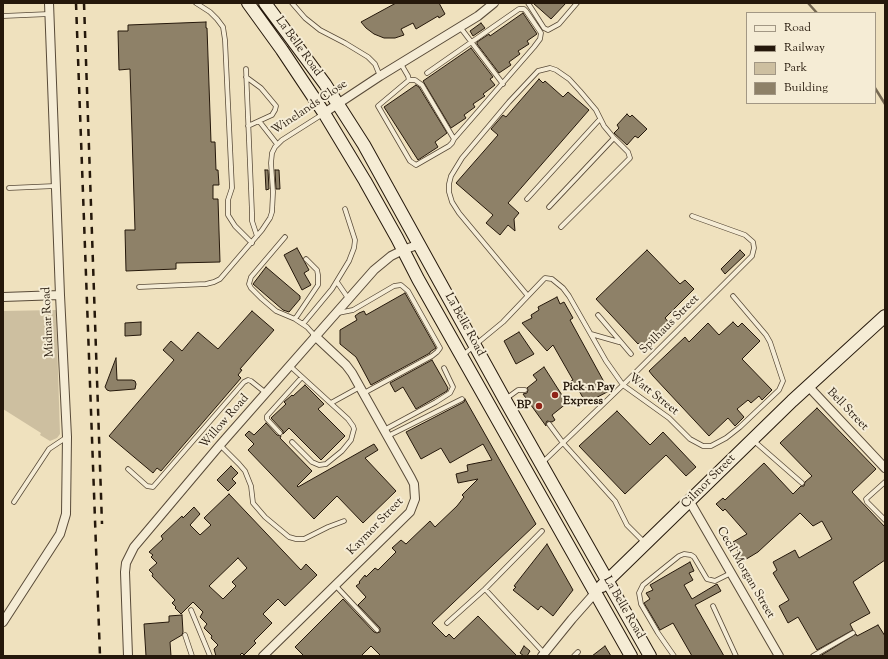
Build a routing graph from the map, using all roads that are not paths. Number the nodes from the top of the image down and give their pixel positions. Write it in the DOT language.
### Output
graph roads {
  1 [pos="49,3"];
  2 [pos="196,3"];
  3 [pos="248,3"];
  4 [pos="265,3"];
  5 [pos="292,3"];
  6 [pos="494,3"];
  7 [pos="528,3"];
  8 [pos="577,3"];
  9 [pos="50,14"];
  10 [pos="3,16"];
  11 [pos="460,27"];
  12 [pos="472,42"];
  13 [pos="400,63"];
  14 [pos="246,69"];
  15 [pos="426,72"];
  16 [pos="380,76"];
  17 [pos="246,77"];
  18 [pos="409,80"];
  19 [pos="503,84"];
  20 [pos="338,104"];
  21 [pos="324,113"];
  22 [pos="600,119"];
  23 [pos="259,121"];
  24 [pos="248,126"];
  25 [pos="614,138"];
  26 [pos="454,139"];
  27 [pos="277,144"];
  28 [pos="55,186"];
  29 [pos="8,188"];
  30 [pos="527,199"];
  31 [pos="549,207"];
  32 [pos="345,209"];
  33 [pos="692,216"];
  34 [pos="561,227"];
  35 [pos="257,236"];
  36 [pos="286,237"];
  37 [pos="252,243"];
  38 [pos="420,244"];
  39 [pos="403,250"];
  40 [pos="306,259"];
  41 [pos="337,282"];
  42 [pos="139,287"];
  43 [pos="60,295"];
  44 [pos="528,296"];
  45 [pos="733,296"];
  46 [pos="3,297"];
  47 [pos="348,298"];
  48 [pos="334,314"];
  49 [pos="598,315"];
  50 [pos="885,316"];
  51 [pos="295,319"];
  52 [pos="303,324"];
  53 [pos="591,334"];
  54 [pos="315,336"];
  55 [pos="620,342"];
  56 [pos="475,346"];
  57 [pos="631,354"];
  58 [pos="462,355"];
  59 [pos="290,366"];
  60 [pos="444,368"];
  61 [pos="302,377"];
  62 [pos="623,386"];
  63 [pos="808,386"];
  64 [pos="362,390"];
  65 [pos="524,390"];
  66 [pos="266,394"];
  67 [pos="462,399"];
  68 [pos="505,400"];
  69 [pos="330,403"];
  70 [pos="549,424"];
  71 [pos="280,433"];
  72 [pos="386,433"];
  73 [pos="67,437"];
  74 [pos="752,440"];
  75 [pos="292,442"];
  76 [pos="563,443"];
  77 [pos="220,445"];
  78 [pos="541,464"];
  79 [pos="885,468"];
  80 [pos="128,469"];
  81 [pos="885,482"];
  82 [pos="802,483"];
  83 [pos="14,502"];
  84 [pos="690,502"];
  85 [pos="885,520"];
  86 [pos="344,521"];
  87 [pos="542,531"];
  88 [pos="646,544"];
  89 [pos="732,573"];
  90 [pos="608,581"];
  91 [pos="335,585"];
  92 [pos="485,589"];
  93 [pos="595,593"];
  94 [pos="713,606"];
  95 [pos="191,610"];
  96 [pos="3,622"];
  97 [pos="447,623"];
  98 [pos="377,630"];
  99 [pos="853,633"];
  100 [pos="185,635"];
  101 [pos="578,652"];
  102 [pos="543,655"];
  103 [pos="128,656"];
  104 [pos="192,656"];
  105 [pos="210,656"];
  106 [pos="263,656"];
  107 [pos="574,656"];
  108 [pos="631,656"];
  109 [pos="650,656"];
  110 [pos="674,656"];
  111 [pos="736,656"];
  112 [pos="779,656"];
  113 [pos="813,656"];
  1 -- 9 [label="street, Midmar Road"];
  2 -- 37 [label="lane"];
  3 -- 21 [label="main road, La Belle Road"];
  4 -- 20 [label="main road, La Belle Road"];
  5 -- 16 [label="lane"];
  6 -- 11 [label="street, Winelands Close"];
  7 -- 8 [label="lane"];
  9 -- 10 [label="lane"];
  9 -- 28 [label="street, Midmar Road"];
  11 -- 12 [label="lane"];
  11 -- 13 [label="street, Winelands Close"];
  12 -- 15 [label="lane"];
  12 -- 19 [label="lane"];
  12 -- 19 [label="lane"];
  13 -- 16 [label="street, Winelands Close"];
  13 -- 18 [label="lane"];
  14 -- 17 [label="lane"];
  16 -- 20 [label="street, Winelands Close"];
  17 -- 23 [label="lane"];
  17 -- 24 [label="lane"];
  18 -- 26 [label="lane"];
  18 -- 26 [label="lane"];
  19 -- 26 [label="lane"];
  20 -- 21 [label="street, Winelands Close"];
  20 -- 38 [label="main road, La Belle Road"];
  21 -- 27 [label="lane, Winelands Close"];
  21 -- 39 [label="main road, La Belle Road"];
  22 -- 25 [label="lane"];
  22 -- 30 [label="lane"];
  22 -- 44 [label="lane"];
  23 -- 24 [label="lane"];
  23 -- 27 [label="lane"];
  24 -- 35 [label="lane"];
  25 -- 31 [label="lane"];
  25 -- 34 [label="lane"];
  27 -- 35 [label="lane, Winelands Close"];
  28 -- 29 [label="lane"];
  28 -- 43 [label="street, Midmar Road"];
  32 -- 41 [label="lane"];
  33 -- 62 [label="lane, Spilhaus Street"];
  35 -- 37 [label="lane, Winelands Close"];
  36 -- 51 [label="lane"];
  37 -- 42 [label="lane, Winelands Close"];
  38 -- 39 [label="street, Willow Road"];
  38 -- 56 [label="main road, La Belle Road"];
  39 -- 47 [label="street, Willow Road"];
  39 -- 58 [label="main road, La Belle Road"];
  40 -- 51 [label="lane"];
  41 -- 47 [label="lane"];
  41 -- 52 [label="lane"];
  43 -- 46 [label="street"];
  43 -- 73 [label="street, Midmar Road"];
  44 -- 53 [label="lane, Watt Street"];
  44 -- 56 [label="lane, Watt Street"];
  45 -- 62 [label="lane, Watt Street"];
  47 -- 48 [label="street, Willow Road"];
  48 -- 54 [label="street, Willow Road"];
  48 -- 64 [label="lane"];
  49 -- 55 [label="lane"];
  50 -- 63 [label="main road, Cilmor Street"];
  51 -- 52 [label="lane"];
  52 -- 54 [label="lane"];
  53 -- 55 [label="lane"];
  53 -- 62 [label="lane, Watt Street"];
  54 -- 59 [label="street, Willow Road"];
  54 -- 64 [label="street, Kaymor Street"];
  55 -- 57 [label="lane"];
  56 -- 58 [label="lane, Watt Street"];
  56 -- 68 [label="main road, La Belle Road"];
  58 -- 93 [label="main road, La Belle Road"];
  59 -- 61 [label="lane"];
  59 -- 66 [label="street, Willow Road"];
  60 -- 72 [label="lane"];
  61 -- 69 [label="lane"];
  61 -- 71 [label="lane"];
  62 -- 76 [label="lane, Spilhaus Street"];
  63 -- 74 [label="main road, Cilmor Street"];
  63 -- 79 [label="street, Bell Street"];
  64 -- 69 [label="lane"];
  64 -- 72 [label="street, Kaymor Street"];
  65 -- 68 [label="lane"];
  66 -- 77 [label="street, Willow Road"];
  66 -- 80 [label="lane"];
  67 -- 72 [label="lane"];
  68 -- 78 [label="main road, La Belle Road"];
  69 -- 75 [label="lane"];
  70 -- 76 [label="lane"];
  72 -- 91 [label="street, Kaymor Street"];
  73 -- 83 [label="lane"];
  73 -- 96 [label="street, Midmar Road"];
  74 -- 82 [label="lane"];
  74 -- 84 [label="main road, Cilmor Street"];
  76 -- 78 [label="lane, Spilhaus Street"];
  76 -- 88 [label="lane"];
  77 -- 86 [label="lane"];
  77 -- 103 [label="street, Willow Road"];
  78 -- 90 [label="main road, La Belle Road"];
  81 -- 85 [label="lane"];
  84 -- 88 [label="main road, Cilmor Street"];
  84 -- 89 [label="street, Cecil Morgan Street"];
  87 -- 92 [label="lane"];
  88 -- 90 [label="main road, Cilmor Street"];
  89 -- 110 [label="lane"];
  89 -- 112 [label="street, Cecil Morgan Street"];
  90 -- 93 [label="main road, Cilmor Street"];
  90 -- 109 [label="main road, La Belle Road"];
  91 -- 98 [label="lane"];
  91 -- 106 [label="street, Kaymor Street"];
  92 -- 97 [label="lane"];
  92 -- 102 [label="lane"];
  93 -- 102 [label="street, Cilmor Street"];
  93 -- 108 [label="main road, La Belle Road"];
  94 -- 111 [label="lane"];
  95 -- 105 [label="lane"];
  99 -- 113 [label="lane"];
  100 -- 104 [label="lane"];
  101 -- 107 [label="lane"];
}
